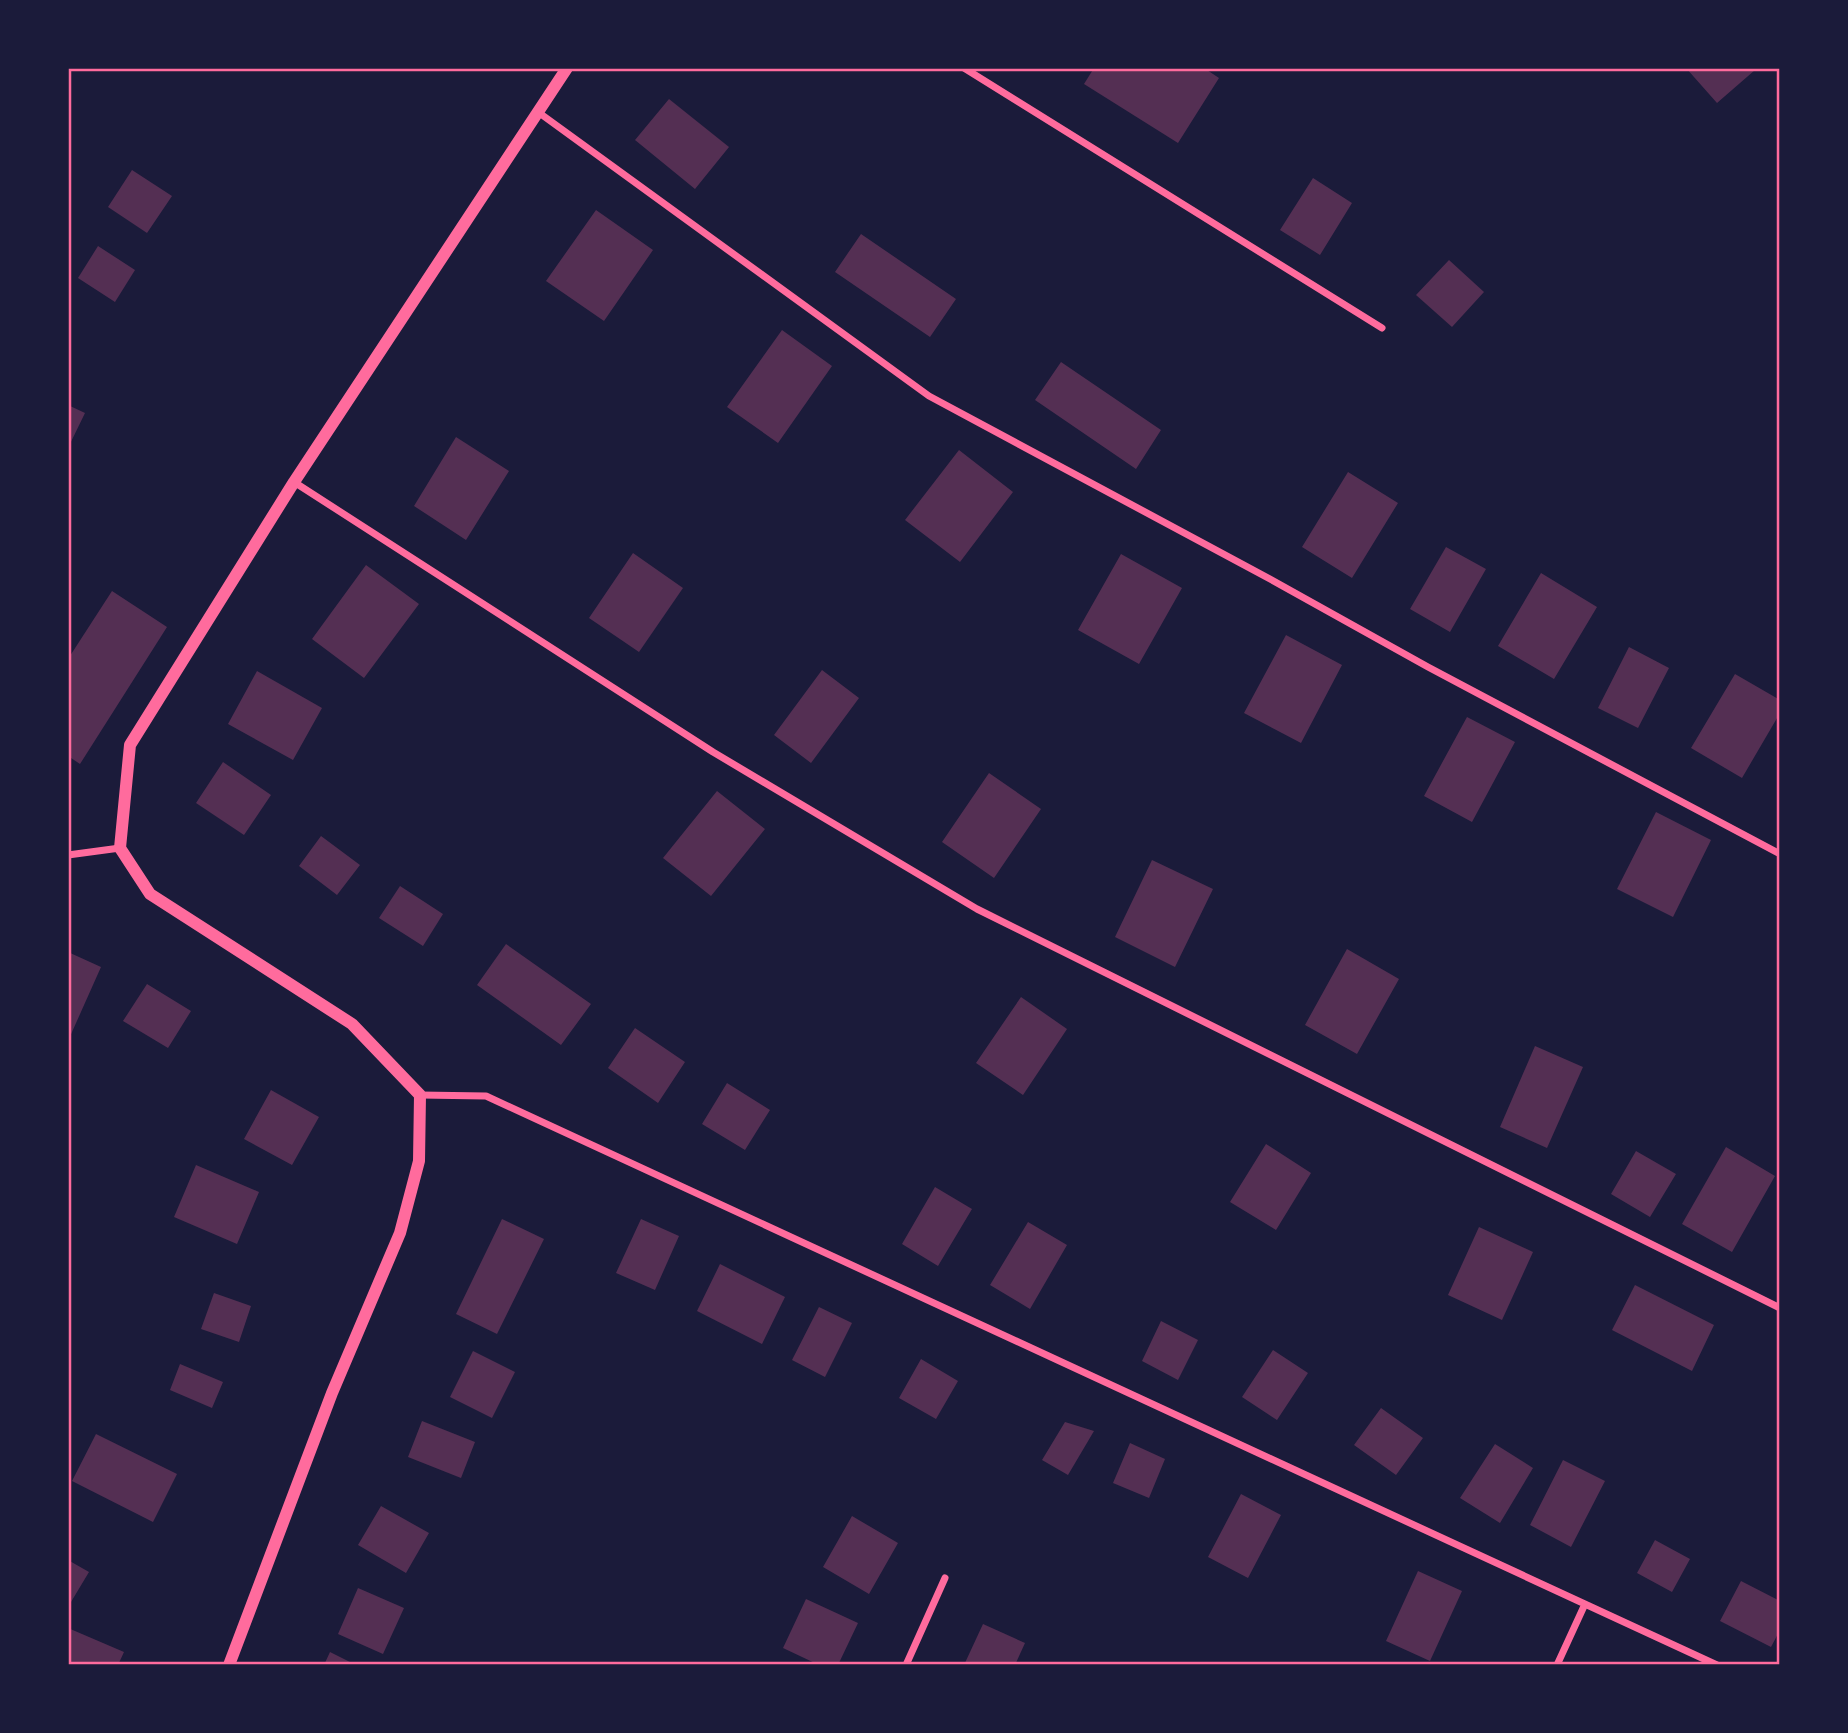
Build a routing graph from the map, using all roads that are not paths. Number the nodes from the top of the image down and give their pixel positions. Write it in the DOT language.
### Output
graph roads {
  1 [pos="567,68"];
  2 [pos="964,68"];
  3 [pos="538,112"];
  4 [pos="1382,328"];
  5 [pos="294,482"];
  6 [pos="120,848"];
  7 [pos="1780,854"];
  8 [pos="68,855"];
  9 [pos="420,1095"];
  10 [pos="1780,1308"];
  11 [pos="945,1578"];
  12 [pos="1585,1604"];
  13 [pos="229,1665"];
  14 [pos="906,1665"];
  15 [pos="1557,1665"];
  16 [pos="1717,1665"];
  1 -- 3 [label="street"];
  2 -- 4 [label="street"];
  3 -- 5 [label="street"];
  3 -- 7 [label="street"];
  5 -- 6 [label="street"];
  5 -- 10 [label="street"];
  6 -- 8 [label="street"];
  6 -- 9 [label="street"];
  9 -- 12 [label="street"];
  9 -- 13 [label="street"];
  11 -- 14 [label="street"];
  12 -- 15 [label="street"];
  12 -- 16 [label="street"];
}
